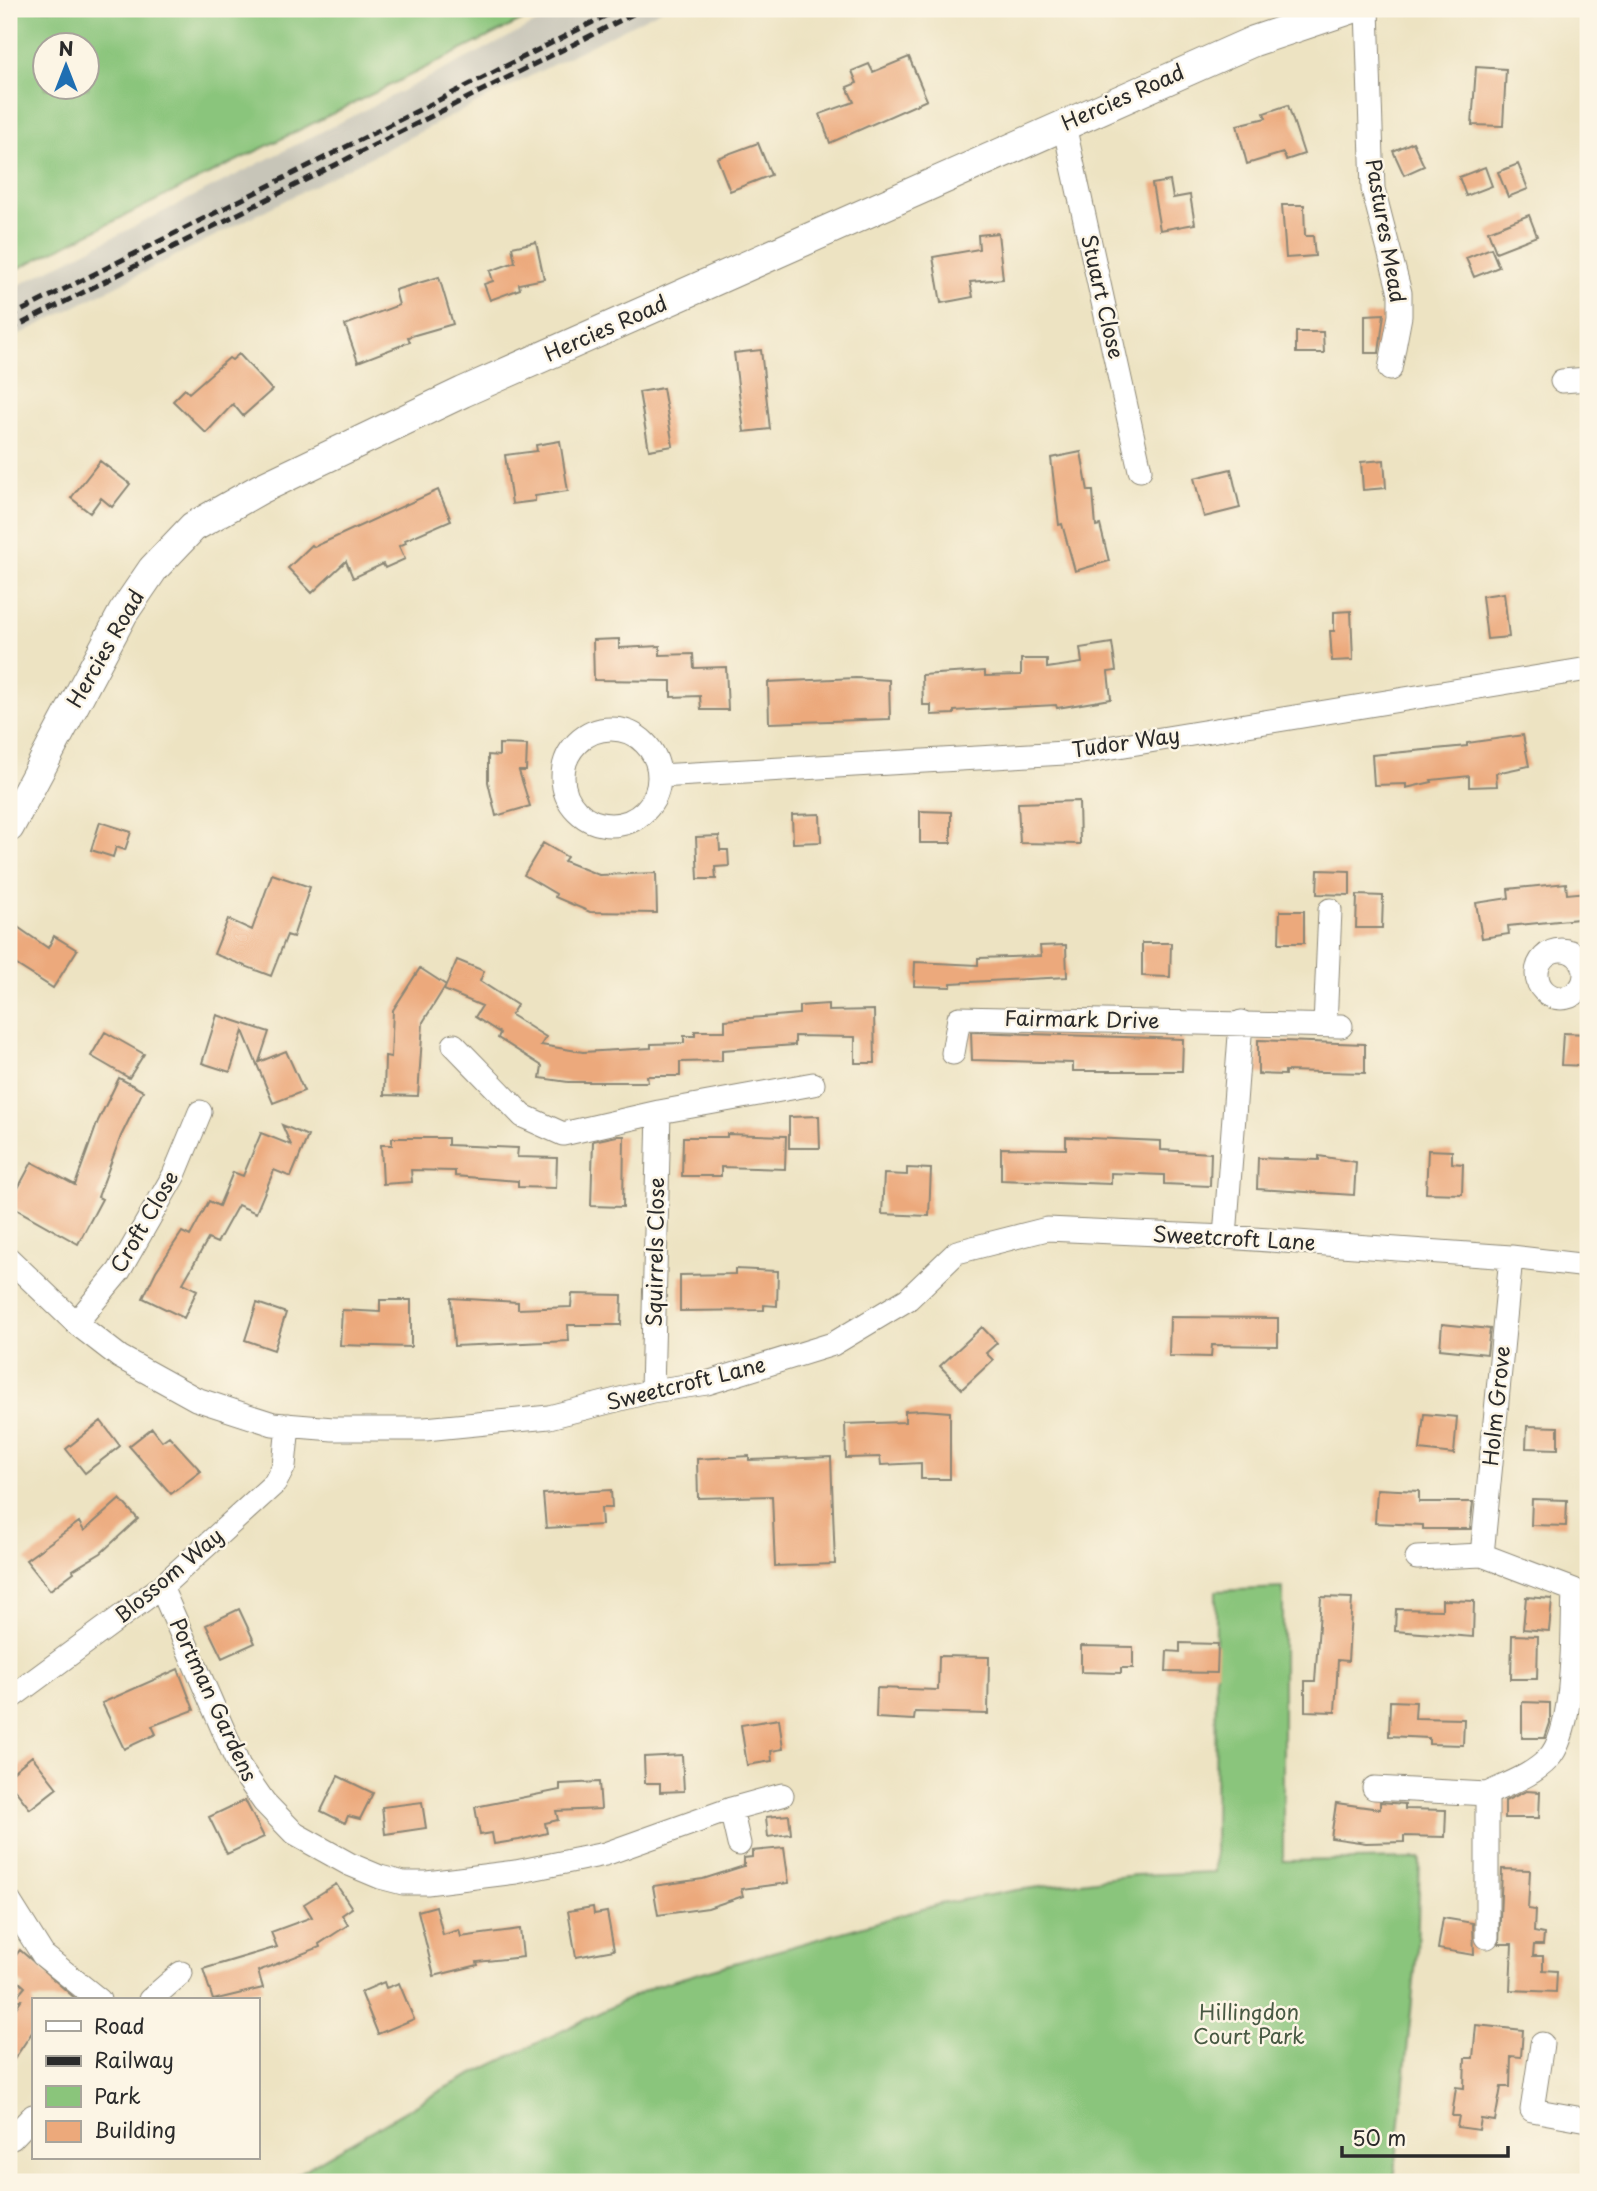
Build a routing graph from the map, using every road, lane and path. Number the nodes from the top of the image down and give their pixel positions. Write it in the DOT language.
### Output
graph roads {
  1 [pos="1350,9"];
  2 [pos="1367,9"];
  3 [pos="1064,124"];
  4 [pos="1390,369"];
  5 [pos="1588,379"];
  6 [pos="1562,381"];
  7 [pos="1140,470"];
  8 [pos="1588,669"];
  9 [pos="659,776"];
  10 [pos="9,827"];
  11 [pos="1330,910"];
  12 [pos="1241,1022"];
  13 [pos="454,1045"];
  14 [pos="953,1054"];
  15 [pos="813,1084"];
  16 [pos="200,1112"];
  17 [pos="659,1112"];
  18 [pos="1225,1237"];
  19 [pos="1511,1257"];
  20 [pos="9,1259"];
  21 [pos="1588,1266"];
  22 [pos="76,1323"];
  23 [pos="652,1391"];
  24 [pos="288,1425"];
  25 [pos="1482,1555"];
  26 [pos="1417,1558"];
  27 [pos="161,1587"];
  28 [pos="1581,1589"];
  29 [pos="9,1699"];
  30 [pos="1374,1788"];
  31 [pos="1487,1794"];
  32 [pos="782,1795"];
  33 [pos="731,1809"];
  34 [pos="739,1844"];
  35 [pos="9,1901"];
  36 [pos="1487,1937"];
  37 [pos="181,1973"];
  38 [pos="97,1998"];
  39 [pos="152,1998"];
  40 [pos="1542,2044"];
  41 [pos="32,2117"];
  42 [pos="1588,2120"];
  43 [pos="12,2138"];
  1 -- 3 [label="street, Hercies Road"];
  2 -- 4 [label="street, Pastures Mead"];
  3 -- 7 [label="street, Stuart Close"];
  3 -- 10 [label="street, Hercies Road"];
  5 -- 6 [label="street"];
  8 -- 9 [label="street, Tudor Way"];
  9 -- 9 [label="street"];
  11 -- 12 [label="street, Fairmark Drive"];
  12 -- 14 [label="street, Fairmark Drive"];
  12 -- 18 [label="street"];
  13 -- 17 [label="street"];
  15 -- 17 [label="street"];
  16 -- 22 [label="street, Croft Close"];
  17 -- 23 [label="street, Squirrels Close"];
  18 -- 19 [label="street, Sweetcroft Lane"];
  18 -- 23 [label="street, Sweetcroft Lane"];
  19 -- 21 [label="street, Sweetcroft Lane"];
  19 -- 25 [label="street, Holm Grove"];
  20 -- 22 [label="street, Sweetcroft Lane"];
  22 -- 24 [label="street, Sweetcroft Lane"];
  23 -- 24 [label="street, Sweetcroft Lane"];
  24 -- 27 [label="street, Blossom Way"];
  25 -- 26 [label="street"];
  25 -- 28 [label="street"];
  27 -- 29 [label="street, Blossom Way"];
  27 -- 33 [label="street, Portman Gardens"];
  28 -- 31 [label="street"];
  30 -- 31 [label="street"];
  31 -- 36 [label="street"];
  32 -- 33 [label="street, Portman Gardens"];
  33 -- 34 [label="street"];
  35 -- 38 [label="street"];
  37 -- 39 [label="street"];
  40 -- 42 [label="street"];
  41 -- 43 [label="street"];
}
